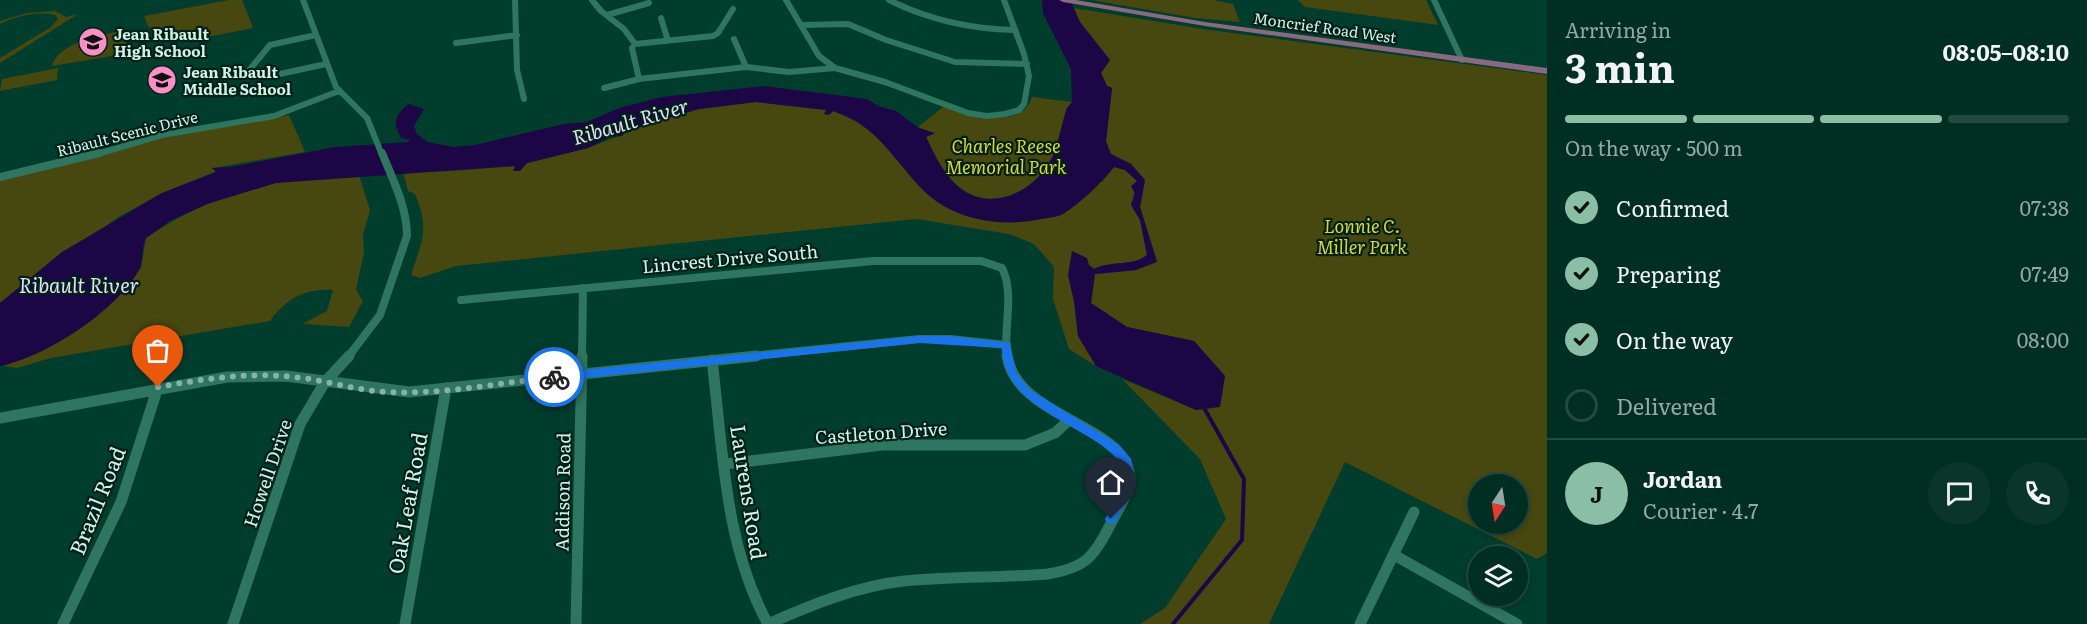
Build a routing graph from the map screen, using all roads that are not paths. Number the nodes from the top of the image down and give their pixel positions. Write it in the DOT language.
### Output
graph roads {
  1 [pos="303,0"];
  2 [pos="515,0"];
  3 [pos="592,0"];
  4 [pos="786,0"];
  5 [pos="890,0"];
  6 [pos="1004,0"];
  7 [pos="1063,0"];
  8 [pos="1434,0"];
  9 [pos="649,3"];
  10 [pos="733,9"];
  11 [pos="607,15"];
  12 [pos="661,18"];
  13 [pos="801,25"];
  14 [pos="1015,30"];
  15 [pos="316,34"];
  16 [pos="517,35"];
  17 [pos="734,39"];
  18 [pos="668,41"];
  19 [pos="456,43"];
  20 [pos="633,46"];
  21 [pos="1462,60"];
  22 [pos="326,64"];
  23 [pos="1027,64"];
  24 [pos="746,68"];
  25 [pos="835,68"];
  26 [pos="1547,71"];
  27 [pos="639,79"];
  28 [pos="604,88"];
  29 [pos="339,91"];
  30 [pos="524,99"];
  31 [pos="0,177"];
  32 [pos="583,288"];
  33 [pos="461,300"];
  34 [pos="1007,345"];
  35 [pos="712,360"];
  36 [pos="581,374"];
  37 [pos="325,382"];
  38 [pos="158,387"];
  39 [pos="446,388"];
  40 [pos="0,418"];
  41 [pos="1068,421"];
  42 [pos="726,464"];
  43 [pos="1414,512"];
  44 [pos="1394,555"];
  45 [pos="63,624"];
  46 [pos="233,624"];
  47 [pos="405,624"];
  48 [pos="576,624"];
  49 [pos="768,624"];
  50 [pos="1360,624"];
  51 [pos="1517,624"];
  1 -- 15 [label="street"];
  2 -- 16 [label="street"];
  3 -- 11 [label="street"];
  4 -- 13 [label="street"];
  5 -- 14 [label="street"];
  6 -- 14 [label="street"];
  7 -- 21 [label="main road, Moncrief Road West"];
  8 -- 21 [label="street"];
  9 -- 11 [label="street"];
  10 -- 18 [label="street"];
  11 -- 20 [label="street"];
  12 -- 18 [label="street"];
  13 -- 23 [label="street"];
  13 -- 25 [label="street"];
  14 -- 23 [label="street"];
  15 -- 22 [label="street"];
  15 -- 22 [label="street"];
  16 -- 19 [label="street"];
  16 -- 30 [label="street"];
  17 -- 24 [label="street"];
  18 -- 20 [label="street"];
  20 -- 27 [label="street"];
  21 -- 26 [label="main road, Moncrief Road West"];
  22 -- 29 [label="street"];
  23 -- 25 [label="street"];
  24 -- 25 [label="street"];
  24 -- 27 [label="street"];
  27 -- 28 [label="street"];
  29 -- 31 [label="street, Ribault Scenic Drive"];
  29 -- 37 [label="street, Howell Drive"];
  32 -- 33 [label="street, Lincrest Drive South"];
  32 -- 34 [label="street, Lincrest Drive South"];
  32 -- 36 [label="street, Addison Road"];
  34 -- 35 [label="street"];
  34 -- 41 [label="street"];
  35 -- 36 [label="street"];
  35 -- 42 [label="street, Laurens Road"];
  36 -- 39 [label="street"];
  36 -- 48 [label="street, Addison Road"];
  37 -- 38 [label="street"];
  37 -- 39 [label="street"];
  37 -- 46 [label="street, Howell Drive"];
  38 -- 40 [label="street"];
  38 -- 45 [label="street, Brazil Road"];
  39 -- 47 [label="street, Oak Leaf Road"];
  41 -- 42 [label="street, Castleton Drive"];
  41 -- 49 [label="street"];
  42 -- 49 [label="street, Laurens Road"];
  43 -- 44 [label="street"];
  44 -- 50 [label="street"];
  44 -- 51 [label="street"];
}
